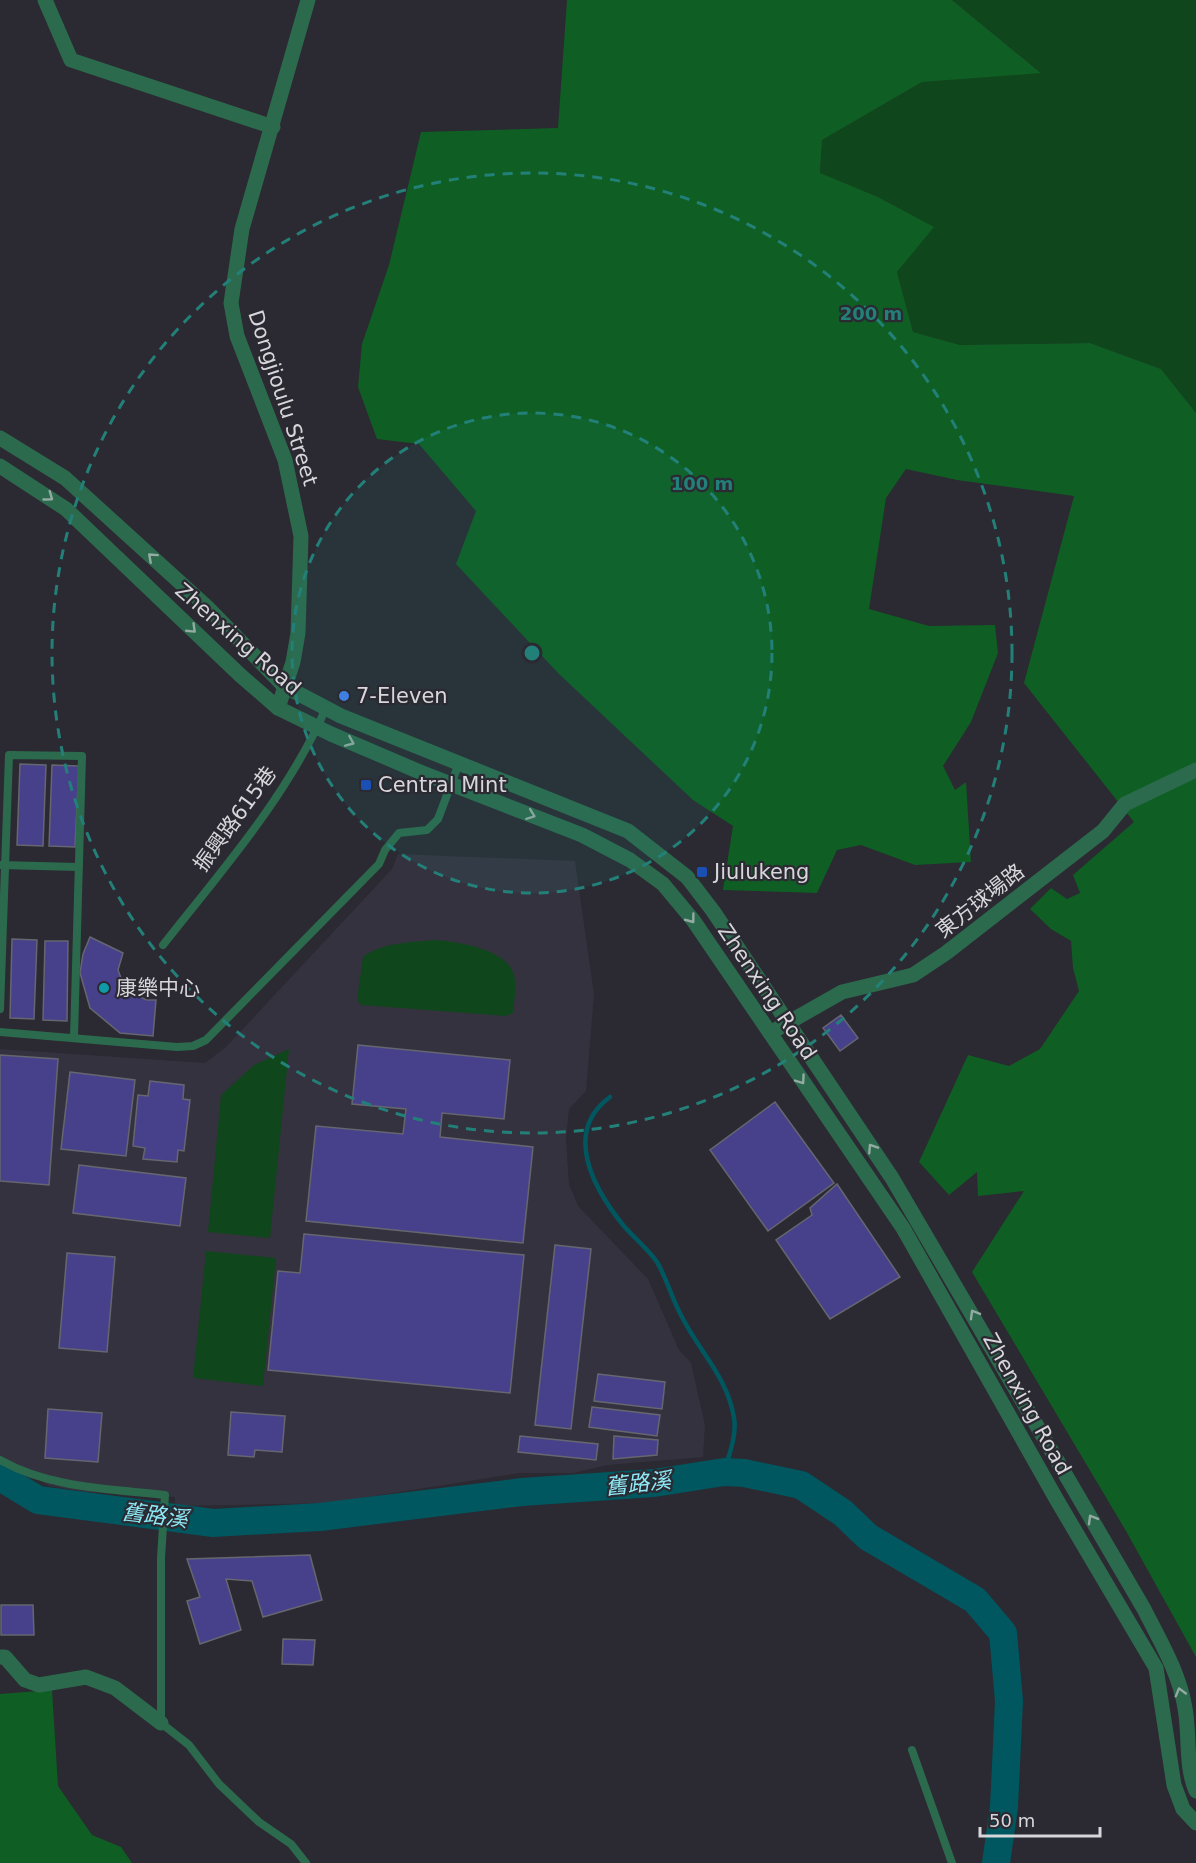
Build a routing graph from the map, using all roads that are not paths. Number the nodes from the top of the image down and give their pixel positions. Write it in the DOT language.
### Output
graph roads {
  1 [pos="45,0"];
  2 [pos="308,0"];
  3 [pos="273,127"];
  4 [pos="0,438"];
  5 [pos="0,465"];
  6 [pos="284,686"];
  7 [pos="278,708"];
  8 [pos="326,708"];
  9 [pos="317,728"];
  10 [pos="459,763"];
  11 [pos="1196,770"];
  12 [pos="450,784"];
  13 [pos="3,865"];
  14 [pos="78,867"];
  15 [pos="163,945"];
  16 [pos="0,1009"];
  17 [pos="787,1024"];
  18 [pos="0,1032"];
  19 [pos="770,1033"];
  20 [pos="74,1037"];
  21 [pos="0,1460"];
  22 [pos="0,1657"];
  23 [pos="161,1723"];
  24 [pos="912,1750"];
  25 [pos="1196,1791"];
  26 [pos="1196,1823"];
  27 [pos="306,1863"];
  28 [pos="952,1863"];
  1 -- 3 [label="street"];
  2 -- 3 [label="street, Dongjioulu Street"];
  3 -- 6 [label="street, Dongjioulu Street"];
  6 -- 4 [label="street, Zhenxing Road, one-way"];
  5 -- 7 [label="street, Zhenxing Road, one-way"];
  6 -- 7 [label="street, Dongjioulu Street"];
  6 -- 8 [label="street, Zhenxing Road"];
  7 -- 9 [label="street, Zhenxing Road"];
  8 -- 9 [label="lane, 振興路615巷"];
  8 -- 10 [label="street, Zhenxing Road"];
  9 -- 12 [label="street, Zhenxing Road, one-way"];
  9 -- 15 [label="lane, 振興路615巷"];
  10 -- 12 [label="lane"];
  10 -- 17 [label="street, Zhenxing Road"];
  11 -- 17 [label="street, 東方球場路"];
  12 -- 19 [label="street, Zhenxing Road, one-way"];
  12 -- 20 [label="lane"];
  13 -- 14 [label="lane"];
  13 -- 14 [label="lane"];
  13 -- 16 [label="lane"];
  14 -- 20 [label="lane"];
  17 -- 19 [label="street, 東方球場路"];
  25 -- 17 [label="street, Zhenxing Road, one-way"];
  18 -- 20 [label="lane"];
  19 -- 26 [label="street, Zhenxing Road, one-way"];
  21 -- 23 [label="lane"];
  22 -- 23 [label="street"];
  23 -- 27 [label="lane"];
  24 -- 28 [label="lane"];
}
